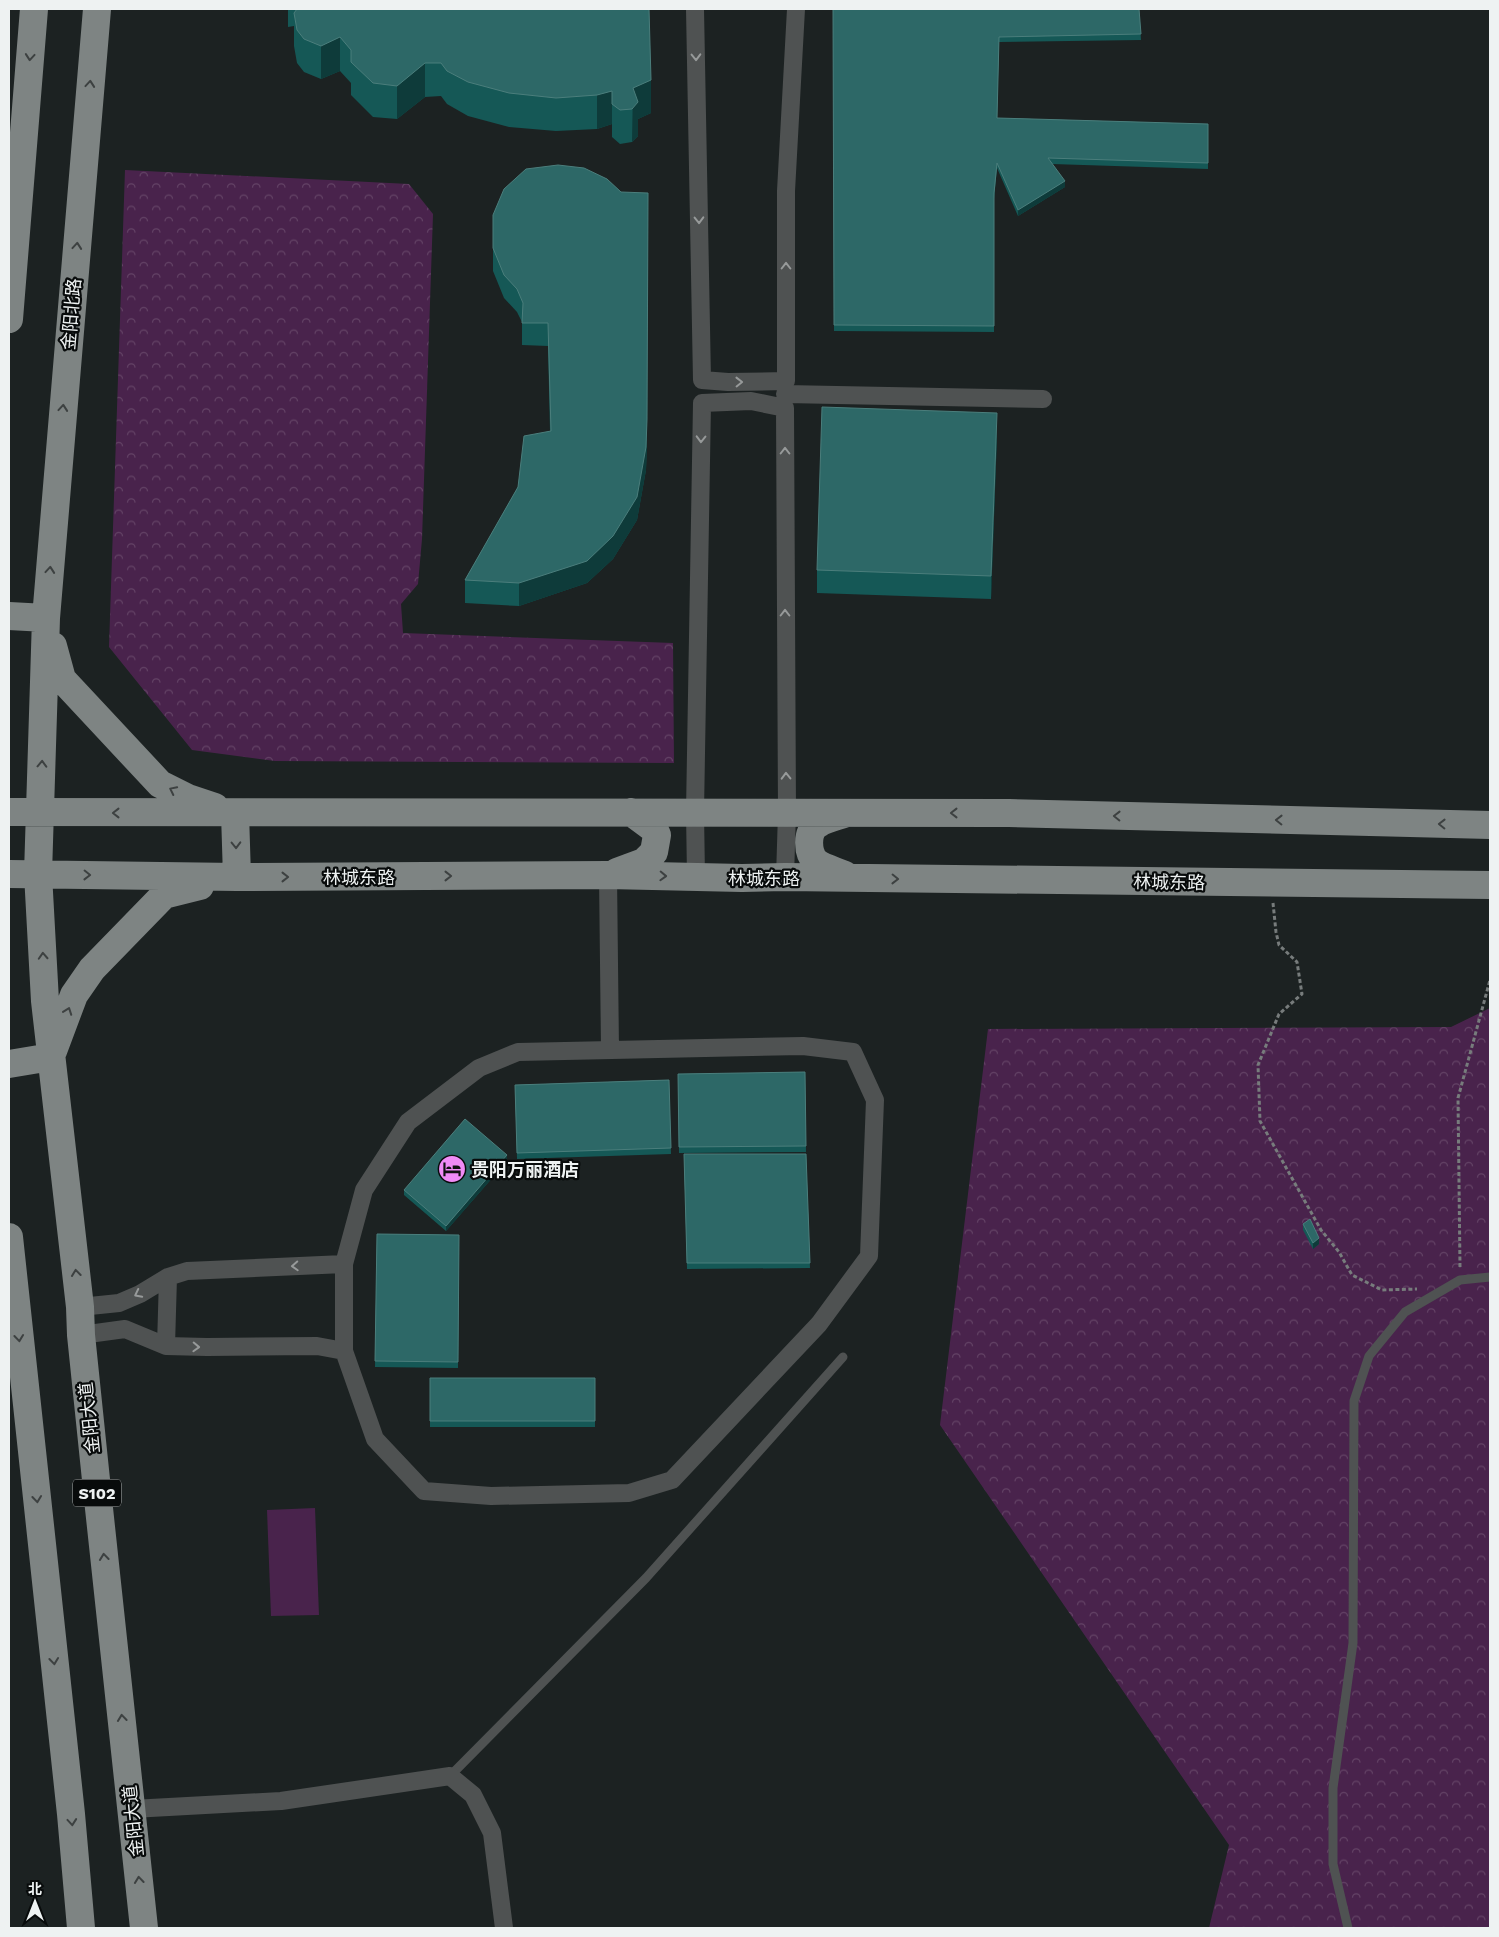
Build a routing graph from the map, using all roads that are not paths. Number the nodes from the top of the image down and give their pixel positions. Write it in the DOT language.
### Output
graph roads {
  1 [pos="34,9"];
  2 [pos="96,9"];
  3 [pos="695,9"];
  4 [pos="796,9"];
  5 [pos="9,318"];
  6 [pos="702,380"];
  7 [pos="785,395"];
  8 [pos="1043,399"];
  9 [pos="702,403"];
  10 [pos="9,616"];
  11 [pos="46,618"];
  12 [pos="9,812"];
  13 [pos="631,812"];
  14 [pos="695,812"];
  15 [pos="41,813"];
  16 [pos="235,813"];
  17 [pos="787,813"];
  18 [pos="847,813"];
  19 [pos="1490,825"];
  20 [pos="9,874"];
  21 [pos="38,874"];
  22 [pos="608,875"];
  23 [pos="237,877"];
  24 [pos="696,877"];
  25 [pos="785,877"];
  26 [pos="854,878"];
  27 [pos="1490,885"];
  28 [pos="610,1050"];
  29 [pos="51,1057"];
  30 [pos="9,1064"];
  31 [pos="9,1237"];
  32 [pos="344,1264"];
  33 [pos="168,1277"];
  34 [pos="1490,1277"];
  35 [pos="80,1306"];
  36 [pos="81,1335"];
  37 [pos="166,1346"];
  38 [pos="344,1351"];
  39 [pos="843,1357"];
  40 [pos="17,1393"];
  41 [pos="450,1776"];
  42 [pos="132,1809"];
  43 [pos="81,1928"];
  44 [pos="144,1928"];
  45 [pos="504,1928"];
  46 [pos="1348,1928"];
  1 -- 5 [label="main road, one-way"];
  11 -- 2 [label="main road, 金阳北路, one-way"];
  3 -- 6 [label="street, one-way"];
  7 -- 4 [label="street, one-way"];
  6 -- 7 [label="street, one-way"];
  6 -- 9 [label="street"];
  7 -- 8 [label="street"];
  7 -- 9 [label="street"];
  17 -- 7 [label="street, one-way"];
  9 -- 14 [label="street, one-way"];
  10 -- 11 [label="main road"];
  15 -- 11 [label="main road, 金阳北路, one-way"];
  16 -- 11 [label="main road, one-way"];
  12 -- 15 [label="main road"];
  13 -- 14 [label="main road"];
  13 -- 16 [label="main road"];
  13 -- 22 [label="main road"];
  14 -- 17 [label="main road"];
  14 -- 24 [label="street"];
  16 -- 15 [label="main road, one-way"];
  15 -- 21 [label="main road, 金阳大道"];
  16 -- 23 [label="main road, one-way"];
  17 -- 18 [label="main road"];
  17 -- 25 [label="street"];
  19 -- 18 [label="main road, one-way"];
  18 -- 26 [label="main road"];
  20 -- 21 [label="main road, 林城东路"];
  21 -- 23 [label="main road, 林城东路, one-way"];
  29 -- 21 [label="main road, 金阳大道, one-way"];
  23 -- 22 [label="main road, 林城东路, one-way"];
  22 -- 24 [label="main road, 林城东路, one-way"];
  22 -- 28 [label="street"];
  29 -- 23 [label="main road, one-way"];
  24 -- 25 [label="main road, 林城东路"];
  25 -- 26 [label="main road, 林城东路"];
  26 -- 27 [label="main road, 林城东路, one-way"];
  28 -- 32 [label="street"];
  28 -- 38 [label="street"];
  29 -- 30 [label="main road"];
  35 -- 29 [label="main road, 金阳大道 / S102, one-way"];
  31 -- 40 [label="main road, one-way"];
  32 -- 33 [label="street, one-way"];
  32 -- 38 [label="street"];
  33 -- 35 [label="street, one-way"];
  33 -- 37 [label="street"];
  34 -- 46 [label="lane"];
  35 -- 36 [label="main road, 金阳大道 / S102"];
  36 -- 37 [label="street"];
  42 -- 36 [label="main road, 金阳大道 / S102, one-way"];
  37 -- 38 [label="street, one-way"];
  39 -- 41 [label="lane"];
  40 -- 43 [label="main road, one-way"];
  41 -- 42 [label="street"];
  41 -- 45 [label="street"];
  44 -- 42 [label="main road, 金阳大道 / S102, one-way"];
}
